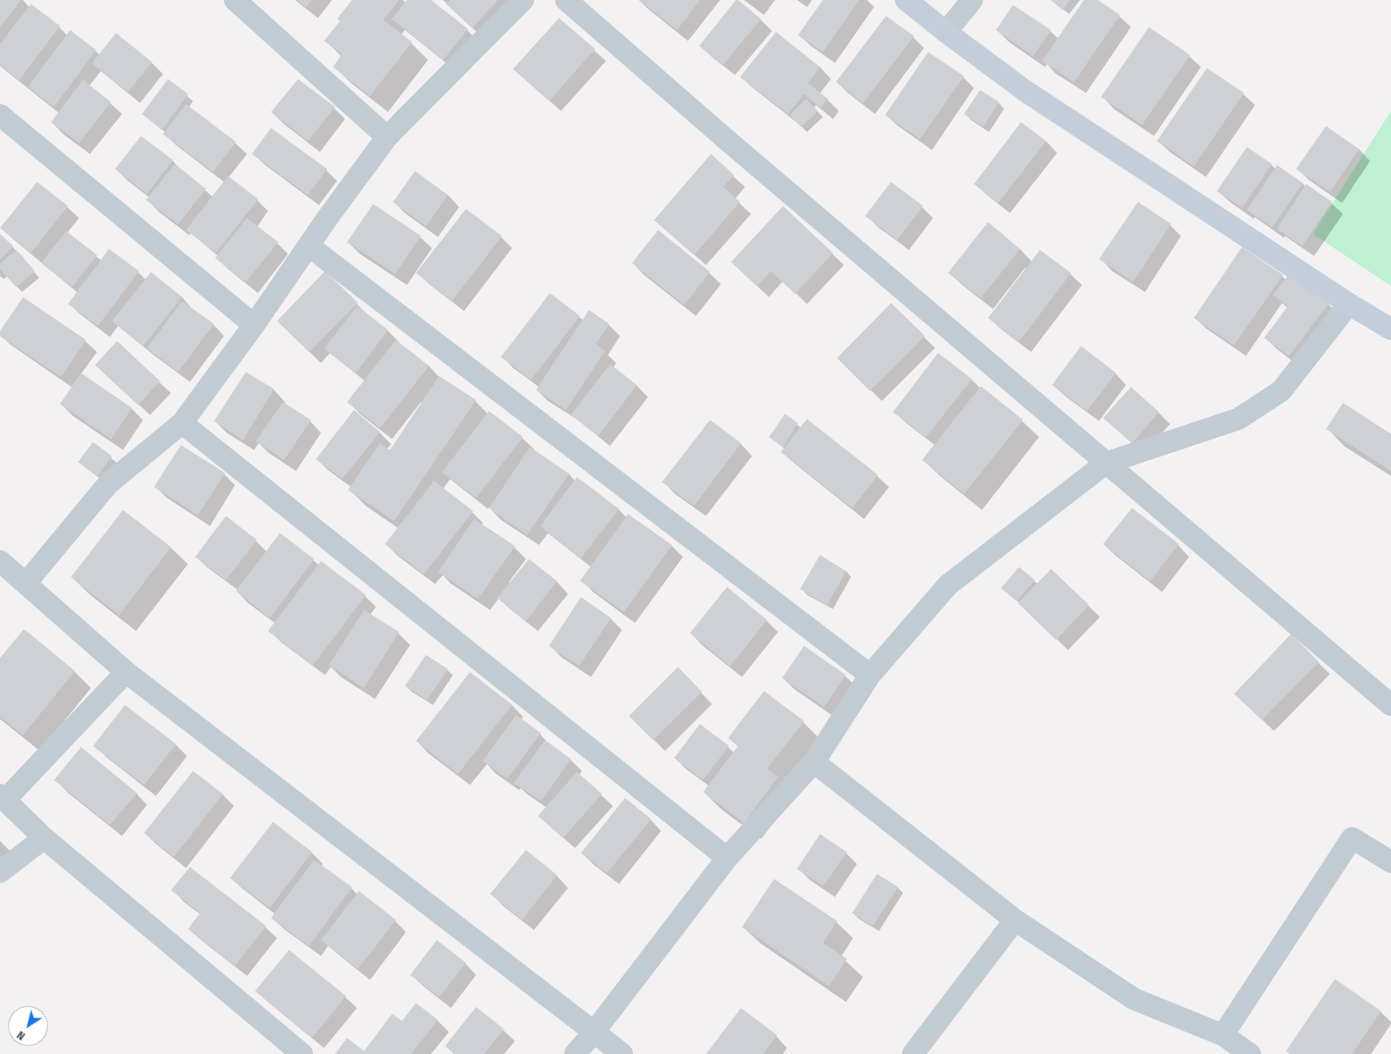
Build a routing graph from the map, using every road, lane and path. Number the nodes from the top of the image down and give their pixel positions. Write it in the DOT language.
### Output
graph roads {
  1 [pos="236,0"];
  2 [pos="523,0"];
  3 [pos="566,0"];
  4 [pos="906,0"];
  5 [pos="972,0"];
  6 [pos="946,32"];
  7 [pos="0,114"];
  8 [pos="386,137"];
  9 [pos="309,246"];
  10 [pos="1349,304"];
  11 [pos="254,326"];
  12 [pos="1391,329"];
  13 [pos="182,424"];
  14 [pos="1106,463"];
  15 [pos="0,561"];
  16 [pos="26,583"];
  17 [pos="126,672"];
  18 [pos="870,675"];
  19 [pos="1391,705"];
  20 [pos="814,762"];
  21 [pos="2,798"];
  22 [pos="44,838"];
  23 [pos="727,858"];
  24 [pos="1391,862"];
  25 [pos="0,872"];
  26 [pos="1014,920"];
  27 [pos="594,1032"];
  28 [pos="1223,1035"];
  29 [pos="302,1054"];
  30 [pos="575,1054"];
  31 [pos="622,1054"];
  32 [pos="913,1054"];
  33 [pos="1250,1054"];
  1 -- 8 [label="street"];
  2 -- 8 [label="street"];
  3 -- 14 [label="street"];
  4 -- 6 [label="street"];
  5 -- 6 [label="street"];
  6 -- 10 [label="street"];
  7 -- 11 [label="street"];
  8 -- 9 [label="street"];
  9 -- 11 [label="street"];
  9 -- 18 [label="street"];
  10 -- 12 [label="street"];
  10 -- 14 [label="street"];
  11 -- 13 [label="street"];
  13 -- 16 [label="street"];
  13 -- 23 [label="street"];
  14 -- 18 [label="street"];
  14 -- 19 [label="street"];
  15 -- 16 [label="street"];
  16 -- 17 [label="street"];
  17 -- 21 [label="street"];
  17 -- 27 [label="street"];
  18 -- 20 [label="street"];
  20 -- 23 [label="street"];
  20 -- 26 [label="street"];
  21 -- 22 [label="street"];
  22 -- 25 [label="street"];
  22 -- 29 [label="street"];
  23 -- 27 [label="street"];
  24 -- 28 [label="street"];
  26 -- 28 [label="street"];
  26 -- 32 [label="street"];
  27 -- 30 [label="street"];
  27 -- 31 [label="street"];
  28 -- 33 [label="street"];
}
